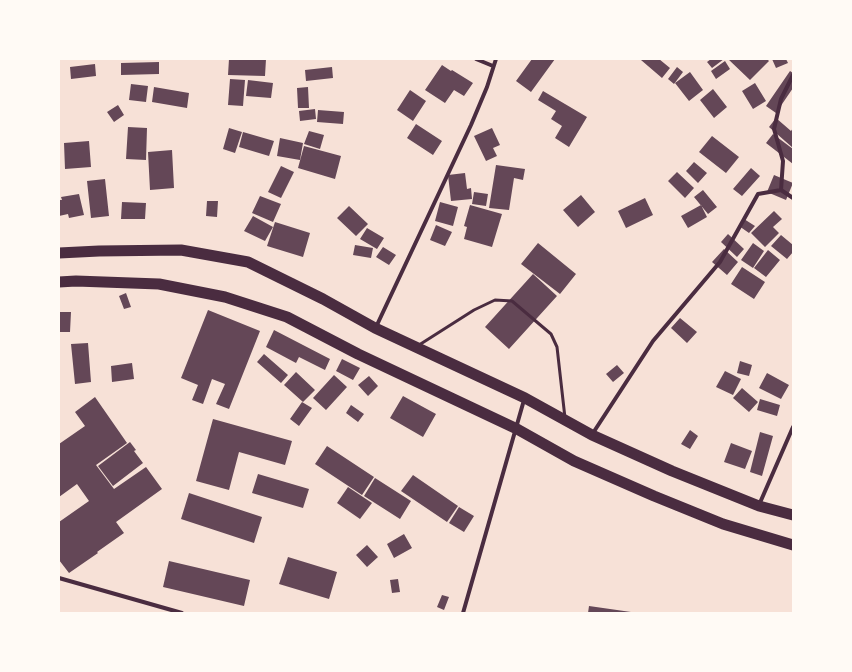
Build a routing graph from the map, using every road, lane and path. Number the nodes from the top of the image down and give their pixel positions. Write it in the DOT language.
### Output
graph roads {
  1 [pos="476,59"];
  2 [pos="496,59"];
  3 [pos="493,66"];
  4 [pos="793,75"];
  5 [pos="781,190"];
  6 [pos="793,198"];
  7 [pos="59,253"];
  8 [pos="59,282"];
  9 [pos="375,328"];
  10 [pos="416,347"];
  11 [pos="525,398"];
  12 [pos="566,421"];
  13 [pos="793,427"];
  14 [pos="517,429"];
  15 [pos="592,435"];
  16 [pos="759,506"];
  17 [pos="793,515"];
  18 [pos="793,545"];
  19 [pos="59,578"];
  20 [pos="182,613"];
  21 [pos="464,613"];
  1 -- 3 [label="street"];
  2 -- 3 [label="street"];
  3 -- 9 [label="street"];
  4 -- 5 [label="street"];
  5 -- 6 [label="street"];
  5 -- 15 [label="street"];
  7 -- 9 [label="highway"];
  8 -- 14 [label="highway"];
  9 -- 10 [label="highway"];
  10 -- 11 [label="highway"];
  10 -- 12 [label="lane"];
  11 -- 12 [label="highway"];
  11 -- 14 [label="street"];
  12 -- 15 [label="highway"];
  13 -- 16 [label="street"];
  14 -- 18 [label="highway"];
  14 -- 21 [label="street"];
  15 -- 16 [label="highway"];
  16 -- 17 [label="highway"];
  19 -- 20 [label="street"];
}
